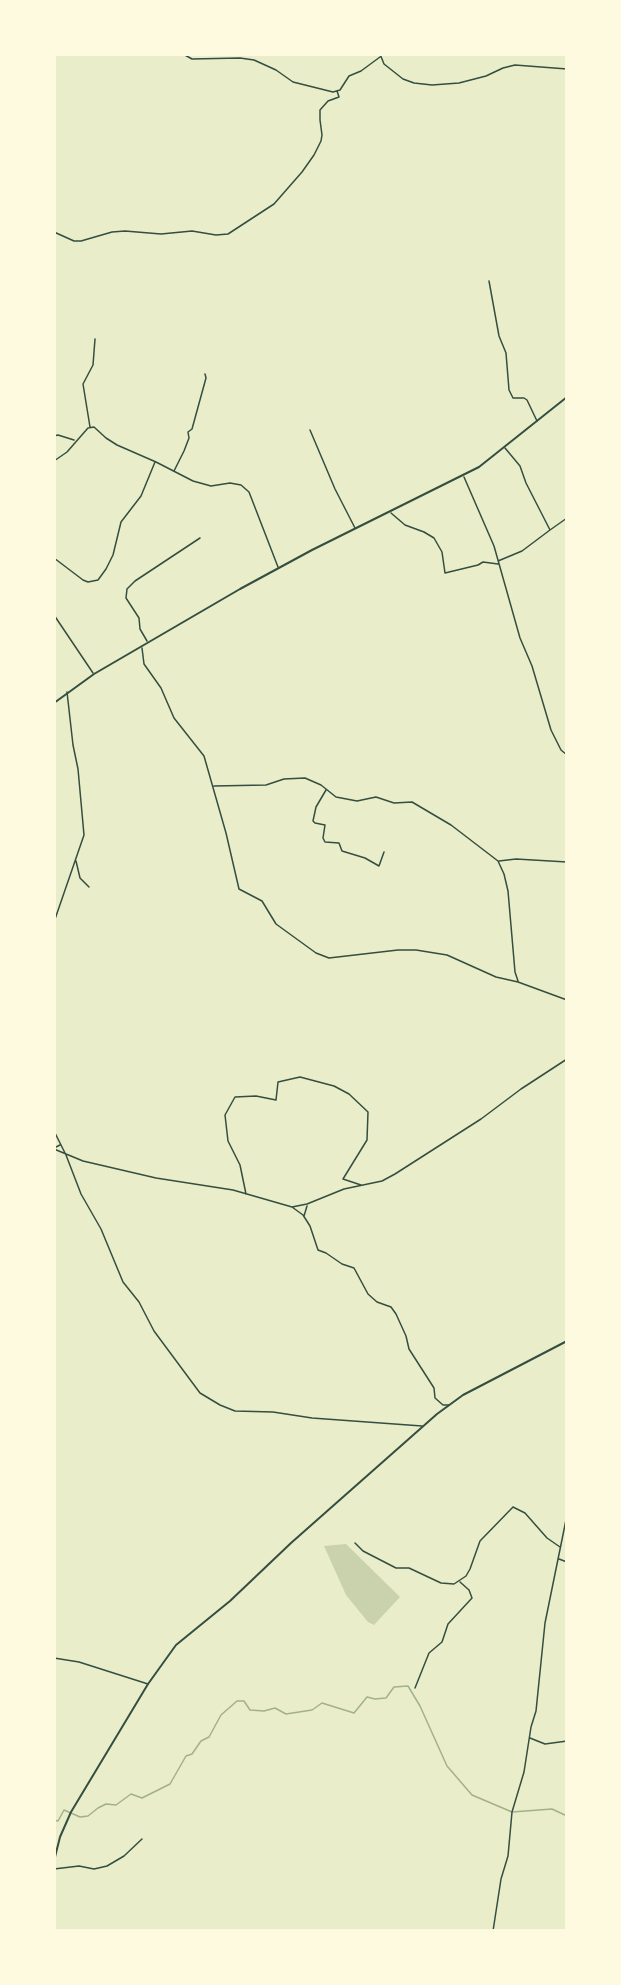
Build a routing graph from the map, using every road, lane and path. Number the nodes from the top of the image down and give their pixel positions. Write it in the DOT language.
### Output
graph roads {
  1 [pos="183,54"];
  2 [pos="380,55"];
  3 [pos="567,69"];
  4 [pos="337,91"];
  5 [pos="54,232"];
  6 [pos="489,281"];
  7 [pos="95,339"];
  8 [pos="205,374"];
  9 [pos="567,397"];
  10 [pos="537,422"];
  11 [pos="90,428"];
  12 [pos="310,430"];
  13 [pos="54,436"];
  14 [pos="75,441"];
  15 [pos="505,448"];
  16 [pos="54,461"];
  17 [pos="156,462"];
  18 [pos="174,472"];
  19 [pos="463,475"];
  20 [pos="390,511"];
  21 [pos="567,518"];
  22 [pos="355,528"];
  23 [pos="550,530"];
  24 [pos="200,538"];
  25 [pos="54,558"];
  26 [pos="499,562"];
  27 [pos="279,569"];
  28 [pos="54,615"];
  29 [pos="148,642"];
  30 [pos="142,646"];
  31 [pos="94,674"];
  32 [pos="67,692"];
  33 [pos="54,703"];
  34 [pos="567,755"];
  35 [pos="213,786"];
  36 [pos="326,789"];
  37 [pos="384,852"];
  38 [pos="76,860"];
  39 [pos="498,861"];
  40 [pos="567,862"];
  41 [pos="89,887"];
  42 [pos="54,922"];
  43 [pos="518,982"];
  44 [pos="567,1000"];
  45 [pos="567,1059"];
  46 [pos="54,1131"];
  47 [pos="60,1145"];
  48 [pos="54,1148"];
  49 [pos="66,1155"];
  50 [pos="362,1186"];
  51 [pos="247,1195"];
  52 [pos="307,1204"];
  53 [pos="292,1207"];
  54 [pos="304,1216"];
  55 [pos="567,1341"];
  56 [pos="450,1405"];
  57 [pos="422,1426"];
  58 [pos="567,1515"];
  59 [pos="355,1543"];
  60 [pos="560,1548"];
  61 [pos="558,1558"];
  62 [pos="567,1562"];
  63 [pos="460,1581"];
  64 [pos="54,1658"];
  65 [pos="148,1684"];
  66 [pos="414,1688"];
  67 [pos="530,1737"];
  68 [pos="567,1741"];
  69 [pos="142,1839"];
  70 [pos="54,1861"];
  71 [pos="54,1869"];
  72 [pos="493,1931"];
  1 -- 4 [label="street"];
  2 -- 3 [label="street"];
  2 -- 4 [label="street"];
  4 -- 5 [label="street"];
  6 -- 10 [label="street"];
  7 -- 11 [label="street"];
  8 -- 18 [label="street"];
  9 -- 10 [label="street"];
  10 -- 15 [label="street"];
  11 -- 14 [label="street"];
  11 -- 17 [label="street"];
  12 -- 22 [label="street"];
  13 -- 14 [label="street"];
  14 -- 16 [label="street"];
  15 -- 19 [label="street"];
  15 -- 23 [label="street"];
  17 -- 18 [label="street"];
  17 -- 25 [label="street"];
  18 -- 27 [label="street"];
  19 -- 20 [label="street"];
  19 -- 26 [label="street"];
  20 -- 22 [label="street"];
  20 -- 26 [label="street"];
  21 -- 23 [label="street"];
  22 -- 27 [label="street"];
  23 -- 26 [label="street"];
  24 -- 29 [label="street"];
  26 -- 34 [label="street"];
  27 -- 29 [label="street"];
  28 -- 31 [label="street"];
  29 -- 30 [label="street"];
  30 -- 31 [label="street"];
  30 -- 35 [label="street"];
  31 -- 32 [label="street"];
  32 -- 33 [label="street"];
  32 -- 38 [label="street"];
  35 -- 36 [label="street"];
  35 -- 43 [label="street"];
  36 -- 37 [label="street"];
  36 -- 39 [label="street"];
  38 -- 41 [label="street"];
  38 -- 42 [label="street"];
  39 -- 40 [label="street"];
  39 -- 43 [label="street"];
  43 -- 44 [label="street"];
  45 -- 50 [label="street"];
  46 -- 47 [label="street"];
  47 -- 48 [label="street"];
  47 -- 49 [label="street"];
  48 -- 49 [label="street"];
  49 -- 51 [label="street"];
  49 -- 57 [label="street"];
  50 -- 51 [label="street"];
  50 -- 52 [label="street"];
  51 -- 53 [label="street"];
  52 -- 53 [label="street"];
  52 -- 54 [label="street"];
  53 -- 54 [label="street"];
  54 -- 56 [label="street"];
  55 -- 56 [label="street"];
  56 -- 57 [label="street"];
  57 -- 65 [label="street"];
  58 -- 60 [label="street"];
  59 -- 63 [label="street"];
  60 -- 61 [label="street"];
  60 -- 63 [label="street"];
  61 -- 62 [label="street"];
  61 -- 67 [label="street"];
  63 -- 66 [label="street"];
  64 -- 65 [label="street"];
  65 -- 70 [label="street"];
  67 -- 68 [label="street"];
  67 -- 72 [label="street"];
  69 -- 71 [label="street"];
}
